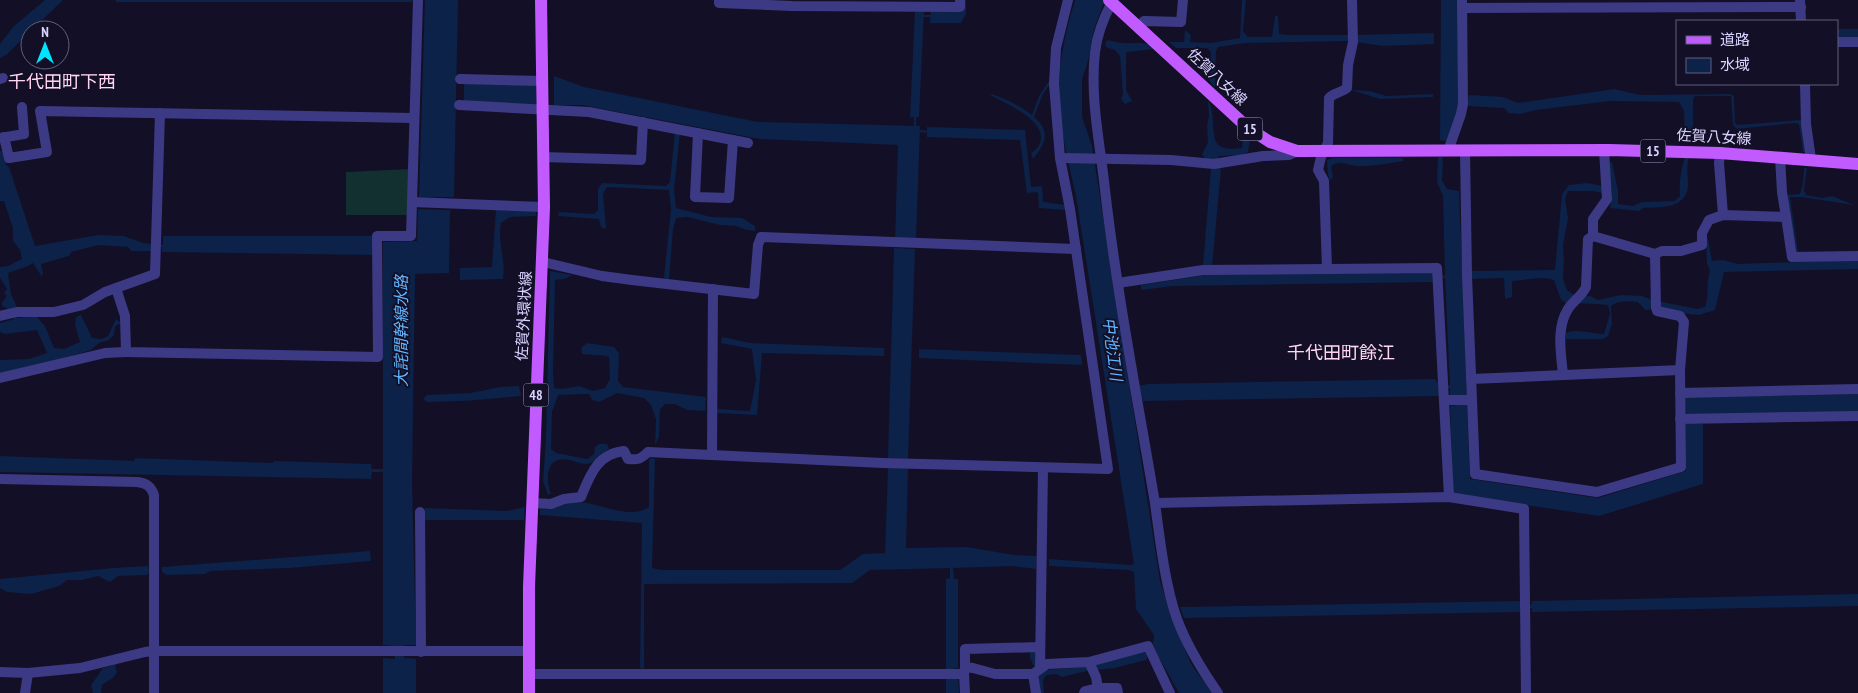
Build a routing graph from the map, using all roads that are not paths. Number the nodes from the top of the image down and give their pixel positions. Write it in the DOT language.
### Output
graph roads {
  1 [pos="418,0"];
  2 [pos="541,0"];
  3 [pos="719,0"];
  4 [pos="960,0"];
  5 [pos="1068,0"];
  6 [pos="1183,0"];
  7 [pos="1352,0"];
  8 [pos="1111,1"];
  9 [pos="749,2"];
  10 [pos="1462,4"];
  11 [pos="1800,4"];
  12 [pos="1801,20"];
  13 [pos="1138,27"];
  14 [pos="1838,42"];
  15 [pos="1858,42"];
  16 [pos="460,79"];
  17 [pos="1804,85"];
  18 [pos="543,95"];
  19 [pos="459,105"];
  20 [pos="22,107"];
  21 [pos="160,113"];
  22 [pos="413,118"];
  23 [pos="643,122"];
  24 [pos="698,133"];
  25 [pos="2,137"];
  26 [pos="733,140"];
  27 [pos="748,143"];
  28 [pos="1465,150"];
  29 [pos="1604,150"];
  30 [pos="1297,151"];
  31 [pos="1442,151"];
  32 [pos="1324,152"];
  33 [pos="1720,153"];
  34 [pos="543,157"];
  35 [pos="1780,157"];
  36 [pos="1061,158"];
  37 [pos="1101,159"];
  38 [pos="1811,160"];
  39 [pos="1858,164"];
  40 [pos="412,202"];
  41 [pos="544,207"];
  42 [pos="1723,215"];
  43 [pos="1786,216"];
  44 [pos="1593,236"];
  45 [pos="1076,249"];
  46 [pos="1655,254"];
  47 [pos="1858,256"];
  48 [pos="542,262"];
  49 [pos="1327,269"];
  50 [pos="1118,284"];
  51 [pos="116,288"];
  52 [pos="713,289"];
  53 [pos="9,314"];
  54 [pos="126,352"];
  55 [pos="1680,370"];
  56 [pos="1562,375"];
  57 [pos="0,378"];
  58 [pos="1471,379"];
  59 [pos="1858,389"];
  60 [pos="1680,393"];
  61 [pos="1453,396"];
  62 [pos="1858,416"];
  63 [pos="1689,419"];
  64 [pos="712,454"];
  65 [pos="1043,468"];
  66 [pos="0,480"];
  67 [pos="1449,497"];
  68 [pos="532,503"];
  69 [pos="1155,503"];
  70 [pos="420,514"];
  71 [pos="1040,648"];
  72 [pos="529,651"];
  73 [pos="154,652"];
  74 [pos="421,652"];
  75 [pos="1091,666"];
  76 [pos="0,672"];
  77 [pos="958,672"];
  78 [pos="1036,672"];
  79 [pos="28,673"];
  80 [pos="529,674"];
  81 [pos="1098,688"];
  82 [pos="25,693"];
  83 [pos="154,693"];
  84 [pos="529,693"];
  85 [pos="965,693"];
  86 [pos="1036,693"];
  87 [pos="1084,693"];
  88 [pos="1118,693"];
  89 [pos="1170,693"];
  90 [pos="1218,693"];
  91 [pos="1526,693"];
  1 -- 22 [label="street"];
  2 -- 18 [label="main road, 佐賀外環状線 / 48"];
  3 -- 9 [label="street"];
  4 -- 9 [label="street"];
  5 -- 36 [label="street"];
  6 -- 13 [label="street"];
  7 -- 32 [label="street"];
  8 -- 13 [label="main road, 佐賀八女線 / 15"];
  8 -- 37 [label="street"];
  10 -- 11 [label="street"];
  10 -- 31 [label="street"];
  11 -- 12 [label="street"];
  13 -- 30 [label="main road, 佐賀八女線 / 15"];
  14 -- 15 [label="street"];
  16 -- 18 [label="street"];
  17 -- 38 [label="street"];
  18 -- 19 [label="street"];
  18 -- 23 [label="street"];
  18 -- 34 [label="main road, 佐賀外環状線 / 48"];
  20 -- 25 [label="street"];
  21 -- 22 [label="street"];
  21 -- 25 [label="street"];
  21 -- 51 [label="street"];
  22 -- 40 [label="street"];
  23 -- 24 [label="street"];
  23 -- 34 [label="street"];
  24 -- 26 [label="street"];
  24 -- 26 [label="street"];
  26 -- 27 [label="street"];
  28 -- 29 [label="main road, 佐賀八女線 / 15"];
  28 -- 31 [label="main road, 佐賀八女線 / 15"];
  28 -- 58 [label="street"];
  29 -- 33 [label="main road, 佐賀八女線 / 15"];
  29 -- 44 [label="street"];
  30 -- 32 [label="main road, 佐賀八女線 / 15"];
  30 -- 37 [label="street"];
  31 -- 32 [label="main road, 佐賀八女線 / 15"];
  32 -- 49 [label="street"];
  33 -- 35 [label="main road, 佐賀八女線 / 15"];
  33 -- 42 [label="street"];
  34 -- 41 [label="main road, 佐賀外環状線 / 48"];
  35 -- 38 [label="main road, 佐賀八女線 / 15"];
  35 -- 43 [label="street"];
  36 -- 37 [label="street"];
  36 -- 45 [label="street"];
  37 -- 50 [label="street"];
  38 -- 39 [label="main road, 佐賀八女線 / 15"];
  40 -- 41 [label="street"];
  40 -- 54 [label="street"];
  41 -- 48 [label="main road, 佐賀外環状線 / 48"];
  42 -- 43 [label="street"];
  42 -- 46 [label="street"];
  43 -- 47 [label="street"];
  44 -- 46 [label="street"];
  44 -- 56 [label="street"];
  45 -- 52 [label="street"];
  45 -- 65 [label="street"];
  46 -- 55 [label="street"];
  48 -- 52 [label="street"];
  48 -- 68 [label="main road, 佐賀外環状線 / 48"];
  49 -- 50 [label="street"];
  49 -- 61 [label="street"];
  50 -- 69 [label="street"];
  51 -- 53 [label="street"];
  51 -- 54 [label="street"];
  52 -- 64 [label="street"];
  54 -- 57 [label="street"];
  55 -- 56 [label="street"];
  55 -- 60 [label="street"];
  56 -- 58 [label="street"];
  58 -- 61 [label="street"];
  59 -- 60 [label="street"];
  60 -- 63 [label="street"];
  61 -- 63 [label="street"];
  61 -- 67 [label="street"];
  62 -- 63 [label="street"];
  64 -- 65 [label="street"];
  64 -- 68 [label="street"];
  65 -- 71 [label="street"];
  66 -- 73 [label="street"];
  67 -- 69 [label="street"];
  67 -- 91 [label="street"];
  68 -- 72 [label="main road, 佐賀外環状線 / 48"];
  69 -- 90 [label="street"];
  70 -- 74 [label="street"];
  71 -- 77 [label="street"];
  71 -- 78 [label="street"];
  72 -- 74 [label="street"];
  72 -- 80 [label="main road, 佐賀外環状線 / 48"];
  73 -- 74 [label="street"];
  73 -- 79 [label="street"];
  73 -- 83 [label="street"];
  75 -- 78 [label="street"];
  75 -- 81 [label="street"];
  75 -- 89 [label="street"];
  76 -- 79 [label="street"];
  77 -- 78 [label="street"];
  77 -- 80 [label="street"];
  77 -- 85 [label="street"];
  78 -- 86 [label="street"];
  79 -- 82 [label="street"];
  80 -- 84 [label="main road, 佐賀外環状線 / 48"];
  81 -- 87 [label="street"];
  81 -- 88 [label="street"];
}
